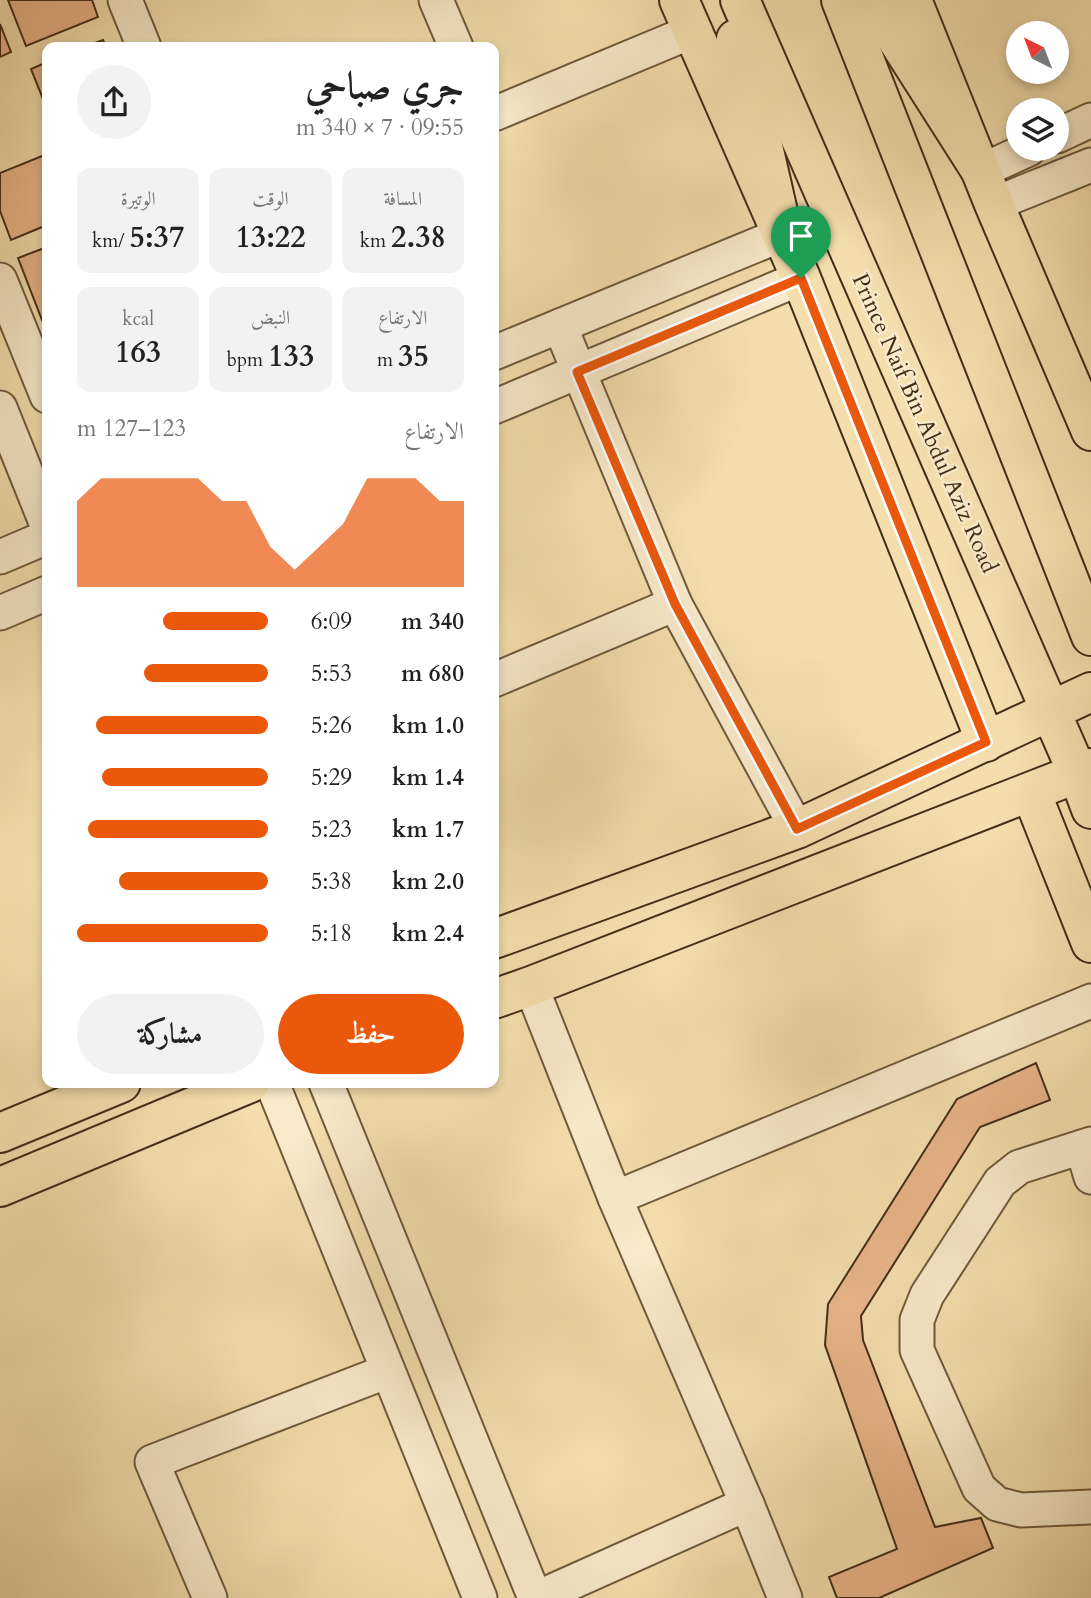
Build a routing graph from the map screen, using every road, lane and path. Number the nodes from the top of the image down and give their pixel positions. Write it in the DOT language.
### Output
graph roads {
  1 [pos="125,0"];
  2 [pos="436,0"];
  3 [pos="724,0"];
  4 [pos="740,0"];
  5 [pos="841,0"];
  6 [pos="872,0"];
  7 [pos="912,0"];
  8 [pos="686,16"];
  9 [pos="142,42"];
  10 [pos="454,42"];
  11 [pos="499,111"];
  12 [pos="1091,120"];
  13 [pos="1069,130"];
  14 [pos="1016,161"];
  15 [pos="1091,165"];
  16 [pos="987,188"];
  17 [pos="783,234"];
  18 [pos="801,278"];
  19 [pos="0,280"];
  20 [pos="560,326"];
  21 [pos="499,351"];
  22 [pos="577,372"];
  23 [pos="42,384"];
  24 [pos="499,405"];
  25 [pos="0,408"];
  26 [pos="1091,431"];
  27 [pos="42,513"];
  28 [pos="42,539"];
  29 [pos="0,557"];
  30 [pos="42,595"];
  31 [pos="675,604"];
  32 [pos="0,613"];
  33 [pos="1091,636"];
  34 [pos="499,678"];
  35 [pos="1091,692"];
  36 [pos="1050,710"];
  37 [pos="986,742"];
  38 [pos="1084,771"];
  39 [pos="1031,792"];
  40 [pos="1091,809"];
  41 [pos="797,829"];
  42 [pos="499,937"];
  43 [pos="1091,943"];
  44 [pos="531,986"];
  45 [pos="499,997"];
  46 [pos="1091,1001"];
  47 [pos="109,1088"];
  48 [pos="238,1088"];
  49 [pos="274,1088"];
  50 [pos="328,1088"];
  51 [pos="0,1133"];
  52 [pos="1088,1156"];
  53 [pos="0,1187"];
  54 [pos="615,1198"];
  55 [pos="388,1371"];
  56 [pos="747,1504"];
  57 [pos="1091,1507"];
  58 [pos="210,1598"];
  59 [pos="480,1598"];
  60 [pos="536,1598"];
  61 [pos="785,1598"];
  1 -- 9 [label="street"];
  2 -- 10 [label="street"];
  3 -- 17 [label="main road"];
  4 -- 36 [label="main road, Prince Naif Bin Abdul Aziz Road"];
  5 -- 33 [label="main road"];
  6 -- 16 [label="main road"];
  7 -- 16 [label="main road"];
  8 -- 11 [label="street"];
  8 -- 17 [label="main road"];
  12 -- 13 [label="street"];
  14 -- 16 [label="street"];
  15 -- 16 [label="street"];
  16 -- 26 [label="main road"];
  17 -- 18 [label="main road"];
  17 -- 20 [label="street"];
  18 -- 22 [label="street"];
  18 -- 37 [label="main road"];
  19 -- 23 [label="street"];
  20 -- 21 [label="street"];
  20 -- 22 [label="street"];
  22 -- 24 [label="street"];
  22 -- 31 [label="street"];
  25 -- 27 [label="street"];
  28 -- 29 [label="street"];
  30 -- 32 [label="street"];
  31 -- 34 [label="street"];
  31 -- 41 [label="street"];
  35 -- 36 [label="main road"];
  36 -- 37 [label="main road"];
  36 -- 38 [label="main road, Prince Naif Bin Abdul Aziz Road"];
  37 -- 41 [label="main road"];
  38 -- 39 [label="main road"];
  38 -- 40 [label="main road, Prince Naif Bin Abdul Aziz Road"];
  39 -- 43 [label="main road"];
  39 -- 44 [label="main road"];
  41 -- 42 [label="main road"];
  44 -- 45 [label="main road"];
  44 -- 54 [label="street"];
  46 -- 54 [label="street"];
  47 -- 51 [label="main road"];
  48 -- 53 [label="main road"];
  49 -- 55 [label="street"];
  50 -- 60 [label="street"];
  52 -- 57 [label="street"];
  54 -- 56 [label="street"];
  55 -- 58 [label="street"];
  55 -- 59 [label="street"];
  56 -- 60 [label="street"];
  56 -- 61 [label="street"];
}
